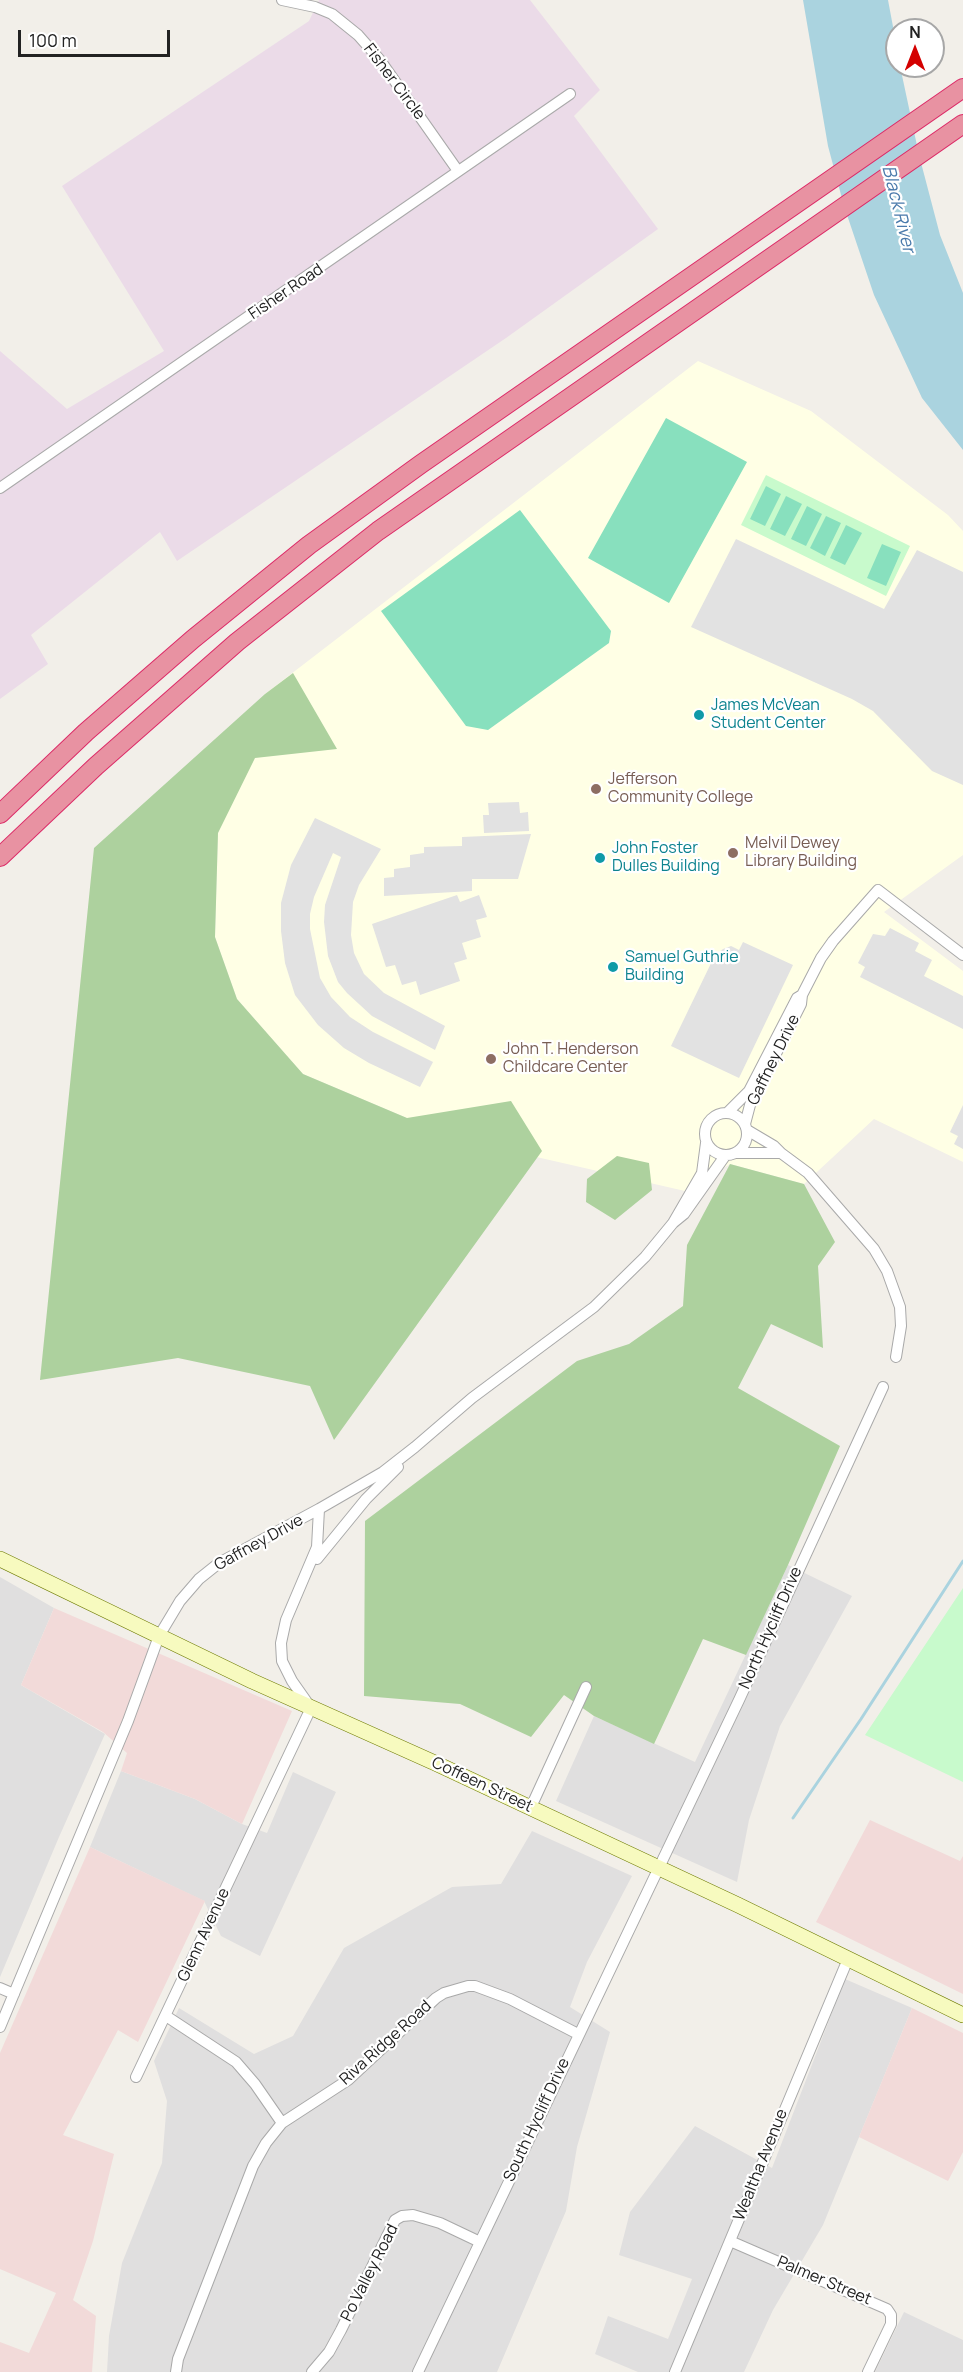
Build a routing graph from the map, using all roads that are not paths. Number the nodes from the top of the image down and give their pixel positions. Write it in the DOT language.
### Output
graph roads {
  1 [pos="282,0"];
  2 [pos="963,88"];
  3 [pos="570,94"];
  4 [pos="963,124"];
  5 [pos="458,171"];
  6 [pos="0,488"];
  7 [pos="0,814"];
  8 [pos="0,856"];
  9 [pos="963,955"];
  10 [pos="802,995"];
  11 [pos="728,1113"];
  12 [pos="746,1127"];
  13 [pos="706,1143"];
  14 [pos="737,1152"];
  15 [pos="781,1152"];
  16 [pos="725,1156"];
  17 [pos="673,1223"];
  18 [pos="896,1357"];
  19 [pos="883,1387"];
  20 [pos="415,1448"];
  21 [pos="319,1509"];
  22 [pos="0,1559"];
  23 [pos="307,1571"];
  24 [pos="159,1636"];
  25 [pos="586,1687"];
  26 [pos="311,1708"];
  27 [pos="531,1807"];
  28 [pos="657,1868"];
  29 [pos="848,1959"];
  30 [pos="0,1988"];
  31 [pos="14,1994"];
  32 [pos="963,2015"];
  33 [pos="166,2016"];
  34 [pos="0,2028"];
  35 [pos="578,2034"];
  36 [pos="136,2077"];
  37 [pos="282,2123"];
  38 [pos="730,2241"];
  39 [pos="480,2242"];
  40 [pos="176,2372"];
  41 [pos="312,2372"];
  42 [pos="418,2372"];
  43 [pos="675,2372"];
  44 [pos="868,2372"];
  1 -- 5 [label="street, Fisher Circle"];
  2 -- 7 [label="highway"];
  3 -- 5 [label="street, Fisher Road"];
  4 -- 8 [label="highway"];
  5 -- 6 [label="street, Fisher Road"];
  9 -- 10 [label="street, Gaffney Drive"];
  10 -- 11 [label="street, Gaffney Drive"];
  10 -- 12 [label="street, Gaffney Drive"];
  11 -- 12 [label="street"];
  11 -- 13 [label="street"];
  12 -- 14 [label="street"];
  12 -- 15 [label="street"];
  13 -- 16 [label="street"];
  13 -- 17 [label="street, Gaffney Drive"];
  14 -- 15 [label="street"];
  14 -- 16 [label="street"];
  15 -- 18 [label="street"];
  16 -- 17 [label="street, Gaffney Drive"];
  17 -- 20 [label="street, Gaffney Drive"];
  19 -- 28 [label="street, North Hycliff Drive"];
  20 -- 21 [label="street, Gaffney Drive"];
  20 -- 23 [label="street"];
  21 -- 23 [label="street"];
  21 -- 24 [label="street, Gaffney Drive"];
  22 -- 24 [label="main road, Coffeen Street"];
  23 -- 26 [label="street"];
  24 -- 26 [label="main road, Coffeen Street"];
  24 -- 31 [label="street, Gaffney Drive"];
  25 -- 27 [label="street"];
  26 -- 27 [label="main road, Coffeen Street"];
  26 -- 33 [label="street, Glenn Avenue"];
  27 -- 28 [label="main road, Coffeen Street"];
  28 -- 29 [label="main road, Coffeen Street"];
  28 -- 35 [label="street, South Hycliff Drive"];
  29 -- 32 [label="main road, Coffeen Street"];
  29 -- 38 [label="street, Wealtha Avenue"];
  30 -- 31 [label="street"];
  31 -- 34 [label="street, Gaffney Drive"];
  33 -- 36 [label="street, Glenn Avenue"];
  33 -- 37 [label="street"];
  35 -- 37 [label="street, Riva Ridge Road"];
  35 -- 39 [label="street, South Hycliff Drive"];
  37 -- 40 [label="street, Riva Ridge Road"];
  38 -- 43 [label="street, Wealtha Avenue"];
  38 -- 44 [label="street, Palmer Street"];
  39 -- 41 [label="street, Po Valley Road"];
  39 -- 42 [label="street, South Hycliff Drive"];
}
